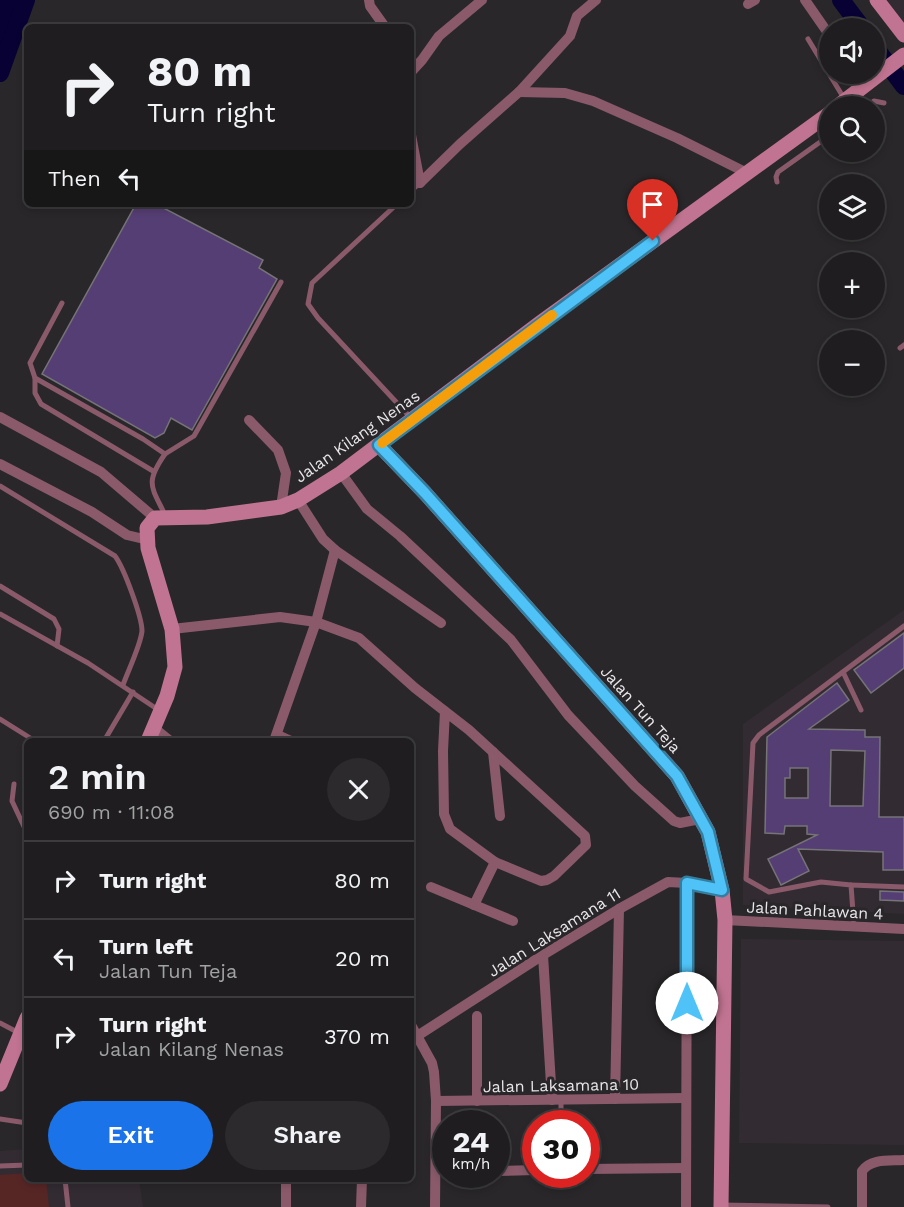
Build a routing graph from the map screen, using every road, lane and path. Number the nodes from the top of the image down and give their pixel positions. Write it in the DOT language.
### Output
graph roads {
  1 [pos="369,0"];
  2 [pos="482,0"];
  3 [pos="596,0"];
  4 [pos="805,0"];
  5 [pos="877,0"];
  6 [pos="819,20"];
  7 [pos="383,24"];
  8 [pos="904,35"];
  9 [pos="808,39"];
  10 [pos="901,58"];
  11 [pos="414,69"];
  12 [pos="885,70"];
  13 [pos="519,92"];
  14 [pos="838,96"];
  15 [pos="819,121"];
  16 [pos="819,143"];
  17 [pos="414,151"];
  18 [pos="747,173"];
  19 [pos="777,182"];
  20 [pos="420,183"];
  21 [pos="414,188"];
  22 [pos="394,207"];
  23 [pos="281,282"];
  24 [pos="62,303"];
  25 [pos="35,378"];
  26 [pos="0,417"];
  27 [pos="412,419"];
  28 [pos="249,420"];
  29 [pos="379,445"];
  30 [pos="165,454"];
  31 [pos="0,464"];
  32 [pos="153,471"];
  33 [pos="341,473"];
  34 [pos="0,486"];
  35 [pos="298,500"];
  36 [pos="281,507"];
  37 [pos="161,518"];
  38 [pos="148,540"];
  39 [pos="334,550"];
  40 [pos="0,586"];
  41 [pos="0,614"];
  42 [pos="316,622"];
  43 [pos="441,622"];
  44 [pos="904,626"];
  45 [pos="172,629"];
  46 [pos="57,646"];
  47 [pos="843,672"];
  48 [pos="123,685"];
  49 [pos="133,692"];
  50 [pos="861,710"];
  51 [pos="161,711"];
  52 [pos="445,711"];
  53 [pos="0,719"];
  54 [pos="151,735"];
  55 [pos="276,737"];
  56 [pos="30,738"];
  57 [pos="106,738"];
  58 [pos="493,752"];
  59 [pos="14,784"];
  60 [pos="500,816"];
  61 [pos="700,819"];
  62 [pos="24,826"];
  63 [pos="495,862"];
  64 [pos="687,883"];
  65 [pos="851,885"];
  66 [pos="431,886"];
  67 [pos="904,887"];
  68 [pos="722,890"];
  69 [pos="474,905"];
  70 [pos="619,909"];
  71 [pos="725,920"];
  72 [pos="513,921"];
  73 [pos="855,927"];
  74 [pos="904,929"];
  75 [pos="543,955"];
  76 [pos="477,1016"];
  77 [pos="0,1023"];
  78 [pos="24,1026"];
  79 [pos="21,1033"];
  80 [pos="414,1038"];
  81 [pos="0,1084"];
  82 [pos="686,1098"];
  83 [pos="615,1099"];
  84 [pos="557,1100"];
  85 [pos="436,1101"];
  86 [pos="477,1101"];
  87 [pos="437,1110"];
  88 [pos="559,1110"];
  89 [pos="0,1119"];
  90 [pos="24,1123"];
  91 [pos="904,1160"];
  92 [pos="24,1165"];
  93 [pos="0,1166"];
  94 [pos="686,1168"];
  95 [pos="600,1169"];
  96 [pos="65,1182"];
  97 [pos="286,1182"];
  98 [pos="362,1182"];
  99 [pos="438,1188"];
  100 [pos="721,1206"];
  101 [pos="68,1207"];
  102 [pos="286,1207"];
  103 [pos="362,1207"];
  104 [pos="435,1207"];
  105 [pos="686,1207"];
  106 [pos="828,1207"];
  107 [pos="862,1207"];
  1 -- 7 [label="street"];
  2 -- 11 [label="street"];
  3 -- 13 [label="street"];
  4 -- 6 [label="street"];
  5 -- 8 [label="street"];
  9 -- 14 [label="lane"];
  10 -- 12 [label="street"];
  13 -- 18 [label="street"];
  13 -- 20 [label="street"];
  15 -- 18 [label="street, Jalan Kilang Nenas"];
  16 -- 19 [label="lane"];
  17 -- 20 [label="street"];
  18 -- 27 [label="street, Jalan Kilang Nenas"];
  20 -- 21 [label="lane"];
  22 -- 27 [label="lane"];
  23 -- 30 [label="lane"];
  24 -- 25 [label="lane"];
  25 -- 30 [label="lane"];
  25 -- 32 [label="lane"];
  26 -- 37 [label="street"];
  27 -- 29 [label="street, Jalan Kilang Nenas"];
  28 -- 36 [label="street"];
  29 -- 33 [label="street, Jalan Kilang Nenas"];
  29 -- 61 [label="street, Jalan Tun Teja"];
  30 -- 32 [label="lane"];
  31 -- 38 [label="street"];
  32 -- 37 [label="lane"];
  33 -- 35 [label="street, Jalan Kilang Nenas"];
  33 -- 61 [label="street"];
  34 -- 48 [label="lane"];
  35 -- 36 [label="street, Jalan Kilang Nenas"];
  35 -- 39 [label="street"];
  36 -- 37 [label="street, Jalan Kilang Nenas"];
  37 -- 38 [label="street"];
  38 -- 45 [label="street"];
  39 -- 42 [label="street"];
  39 -- 43 [label="street"];
  40 -- 46 [label="lane"];
  41 -- 46 [label="lane"];
  42 -- 45 [label="street"];
  42 -- 52 [label="street"];
  42 -- 55 [label="street"];
  44 -- 47 [label="lane"];
  45 -- 51 [label="street"];
  46 -- 48 [label="lane"];
  47 -- 50 [label="lane"];
  47 -- 65 [label="lane"];
  48 -- 49 [label="lane"];
  49 -- 51 [label="lane"];
  49 -- 57 [label="lane"];
  51 -- 54 [label="street"];
  52 -- 58 [label="street"];
  52 -- 63 [label="street"];
  53 -- 56 [label="lane"];
  58 -- 60 [label="street"];
  58 -- 63 [label="street"];
  59 -- 62 [label="lane"];
  61 -- 68 [label="street, Jalan Tun Teja"];
  63 -- 69 [label="street"];
  64 -- 68 [label="street, Jalan Laksamana 11"];
  64 -- 70 [label="street, Jalan Laksamana 11"];
  64 -- 82 [label="street"];
  65 -- 67 [label="lane"];
  65 -- 73 [label="lane"];
  66 -- 69 [label="street"];
  68 -- 71 [label="street, Jalan Tun Teja"];
  69 -- 72 [label="street"];
  70 -- 75 [label="street, Jalan Laksamana 11"];
  70 -- 83 [label="street"];
  71 -- 73 [label="street, Jalan Pahlawan 4"];
  71 -- 100 [label="street, Jalan Tun Teja"];
  73 -- 74 [label="street, Jalan Pahlawan 4"];
  75 -- 80 [label="street, Jalan Laksamana 11"];
  75 -- 84 [label="street"];
  76 -- 86 [label="street"];
  77 -- 79 [label="lane"];
  78 -- 79 [label="street"];
  79 -- 81 [label="street"];
  80 -- 85 [label="street"];
  82 -- 83 [label="street, Jalan Laksamana 10"];
  82 -- 94 [label="street"];
  83 -- 84 [label="street, Jalan Laksamana 10"];
  84 -- 86 [label="street, Jalan Laksamana 10"];
  84 -- 88 [label="lane"];
  85 -- 86 [label="street, Jalan Laksamana 10"];
  85 -- 87 [label="street"];
  89 -- 90 [label="lane"];
  91 -- 107 [label="street"];
  92 -- 93 [label="lane"];
  94 -- 95 [label="street"];
  94 -- 105 [label="street"];
  96 -- 101 [label="lane"];
  97 -- 102 [label="street"];
  98 -- 103 [label="street"];
  99 -- 104 [label="street"];
  100 -- 106 [label="lane"];
}
